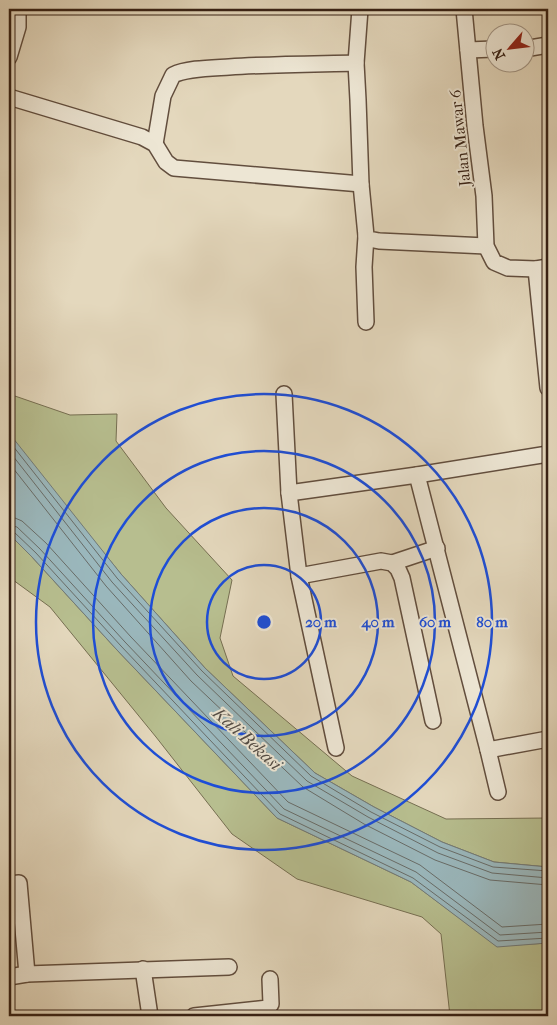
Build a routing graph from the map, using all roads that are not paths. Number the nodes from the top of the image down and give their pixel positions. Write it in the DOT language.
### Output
graph roads {
  1 [pos="18,9"];
  2 [pos="360,9"];
  3 [pos="464,9"];
  4 [pos="548,45"];
  5 [pos="534,47"];
  6 [pos="10,49"];
  7 [pos="484,49"];
  8 [pos="468,50"];
  9 [pos="356,62"];
  10 [pos="9,97"];
  11 [pos="155,144"];
  12 [pos="361,184"];
  13 [pos="366,236"];
  14 [pos="486,246"];
  15 [pos="542,268"];
  16 [pos="366,322"];
  17 [pos="548,388"];
  18 [pos="284,394"];
  19 [pos="548,454"];
  20 [pos="417,475"];
  21 [pos="289,493"];
  22 [pos="437,548"];
  23 [pos="392,563"];
  24 [pos="299,576"];
  25 [pos="433,721"];
  26 [pos="548,739"];
  27 [pos="336,748"];
  28 [pos="488,750"];
  29 [pos="498,792"];
  30 [pos="9,884"];
  31 [pos="229,966"];
  32 [pos="143,969"];
  33 [pos="27,974"];
  34 [pos="9,977"];
  35 [pos="270,980"];
  36 [pos="150,1016"];
  37 [pos="194,1016"];
  1 -- 6 [label="street"];
  2 -- 9 [label="street"];
  3 -- 8 [label="street, Jalan Mawar 6"];
  4 -- 5 [label="street"];
  7 -- 8 [label="street"];
  8 -- 14 [label="street, Jalan Mawar 6"];
  9 -- 11 [label="street"];
  9 -- 12 [label="street"];
  10 -- 11 [label="street"];
  11 -- 12 [label="street"];
  12 -- 13 [label="street"];
  13 -- 14 [label="street"];
  13 -- 16 [label="street"];
  14 -- 15 [label="street, Jalan Mawar 6"];
  15 -- 17 [label="street"];
  18 -- 21 [label="street"];
  19 -- 20 [label="street"];
  20 -- 21 [label="street"];
  20 -- 22 [label="street"];
  21 -- 24 [label="street"];
  22 -- 23 [label="street"];
  22 -- 28 [label="street"];
  23 -- 24 [label="street"];
  23 -- 25 [label="street"];
  24 -- 27 [label="street"];
  26 -- 28 [label="street"];
  28 -- 29 [label="street"];
  30 -- 33 [label="street"];
  31 -- 32 [label="street"];
  32 -- 33 [label="street"];
  32 -- 36 [label="street"];
  33 -- 34 [label="street"];
  35 -- 37 [label="street"];
}
